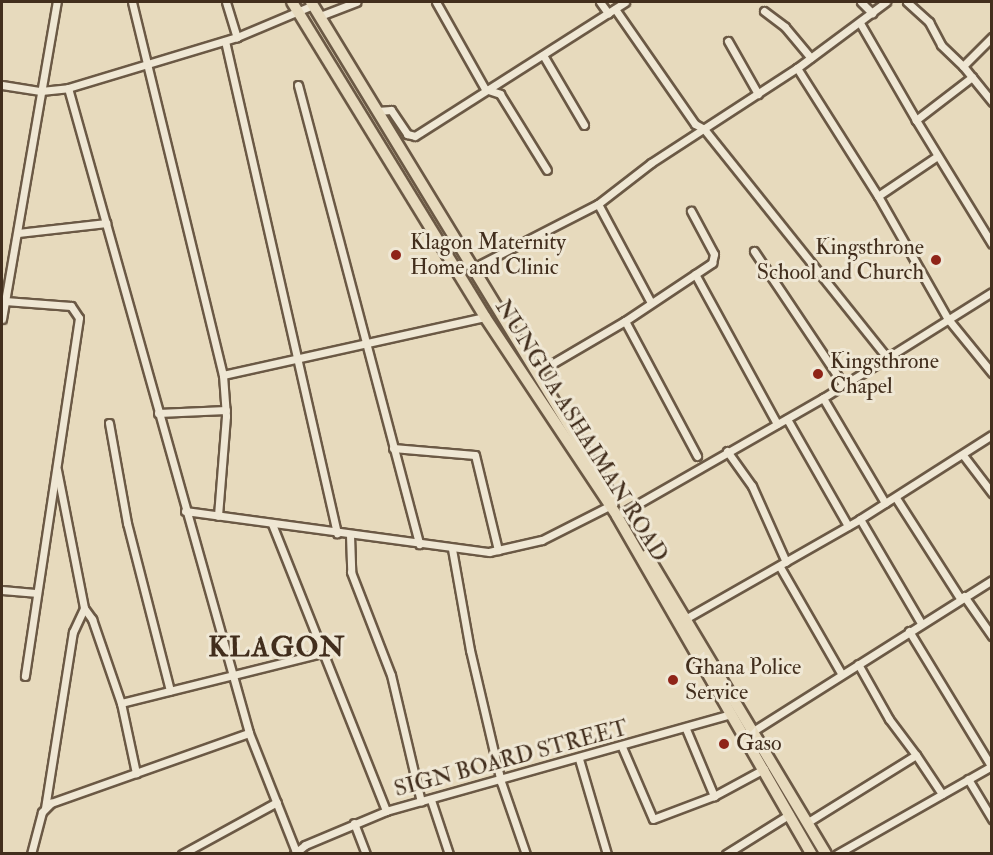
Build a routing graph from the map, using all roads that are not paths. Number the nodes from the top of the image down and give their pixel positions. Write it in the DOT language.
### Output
graph roads {
  1 [pos="57,2"];
  2 [pos="132,2"];
  3 [pos="226,2"];
  4 [pos="292,2"];
  5 [pos="356,2"];
  6 [pos="436,2"];
  7 [pos="600,2"];
  8 [pos="626,2"];
  9 [pos="861,2"];
  10 [pos="886,2"];
  11 [pos="907,2"];
  12 [pos="312,3"];
  13 [pos="612,11"];
  14 [pos="764,11"];
  15 [pos="299,13"];
  16 [pos="872,13"];
  17 [pos="320,16"];
  18 [pos="860,23"];
  19 [pos="237,37"];
  20 [pos="992,37"];
  21 [pos="225,41"];
  22 [pos="728,41"];
  23 [pos="543,55"];
  24 [pos="811,58"];
  25 [pos="149,63"];
  26 [pos="963,66"];
  27 [pos="797,68"];
  28 [pos="972,76"];
  29 [pos="2,85"];
  30 [pos="298,86"];
  31 [pos="68,88"];
  32 [pos="485,89"];
  33 [pos="41,91"];
  34 [pos="758,94"];
  35 [pos="992,102"];
  36 [pos="377,111"];
  37 [pos="916,120"];
  38 [pos="584,124"];
  39 [pos="704,129"];
  40 [pos="936,157"];
  41 [pos="547,170"];
  42 [pos="878,196"];
  43 [pos="598,204"];
  44 [pos="691,211"];
  45 [pos="106,223"];
  46 [pos="18,233"];
  47 [pos="992,244"];
  48 [pos="753,251"];
  49 [pos="473,268"];
  50 [pos="695,274"];
  51 [pos="5,283"];
  52 [pos="992,292"];
  53 [pos="4,301"];
  54 [pos="651,303"];
  55 [pos="485,317"];
  56 [pos="2,319"];
  57 [pos="948,319"];
  58 [pos="625,321"];
  59 [pos="369,344"];
  60 [pos="886,356"];
  61 [pos="295,359"];
  62 [pos="538,372"];
  63 [pos="992,373"];
  64 [pos="223,375"];
  65 [pos="843,384"];
  66 [pos="823,398"];
  67 [pos="226,410"];
  68 [pos="158,413"];
  69 [pos="787,418"];
  70 [pos="109,423"];
  71 [pos="777,424"];
  72 [pos="992,435"];
  73 [pos="393,448"];
  74 [pos="727,451"];
  75 [pos="963,455"];
  76 [pos="697,456"];
  77 [pos="56,464"];
  78 [pos="992,493"];
  79 [pos="896,498"];
  80 [pos="885,503"];
  81 [pos="613,504"];
  82 [pos="185,512"];
  83 [pos="622,513"];
  84 [pos="218,516"];
  85 [pos="860,519"];
  86 [pos="272,524"];
  87 [pos="848,526"];
  88 [pos="337,533"];
  89 [pos="350,535"];
  90 [pos="419,544"];
  91 [pos="452,549"];
  92 [pos="498,550"];
  93 [pos="783,565"];
  94 [pos="992,580"];
  95 [pos="2,590"];
  96 [pos="35,593"];
  97 [pos="962,597"];
  98 [pos="84,608"];
  99 [pos="685,619"];
  100 [pos="921,623"];
  101 [pos="909,632"];
  102 [pos="992,636"];
  103 [pos="321,653"];
  104 [pos="858,664"];
  105 [pos="841,673"];
  106 [pos="232,674"];
  107 [pos="25,676"];
  108 [pos="170,691"];
  109 [pos="121,703"];
  110 [pos="738,712"];
  111 [pos="686,729"];
  112 [pos="249,733"];
  113 [pos="750,733"];
  114 [pos="622,747"];
  115 [pos="916,755"];
  116 [pos="579,759"];
  117 [pos="991,766"];
  118 [pos="764,769"];
  119 [pos="136,773"];
  120 [pos="968,779"];
  121 [pos="501,782"];
  122 [pos="942,794"];
  123 [pos="714,796"];
  124 [pos="431,800"];
  125 [pos="277,802"];
  126 [pos="421,802"];
  127 [pos="45,808"];
  128 [pos="386,811"];
  129 [pos="790,814"];
  130 [pos="992,819"];
  131 [pos="808,822"];
  132 [pos="354,823"];
  133 [pos="295,853"];
  134 [pos="31,854"];
  135 [pos="182,854"];
  136 [pos="366,854"];
  137 [pos="449,854"];
  138 [pos="526,854"];
  139 [pos="607,854"];
  140 [pos="726,854"];
  141 [pos="811,854"];
  142 [pos="826,854"];
  143 [pos="837,854"];
  1 -- 33 [label="street"];
  2 -- 25 [label="street"];
  3 -- 19 [label="street"];
  4 -- 15 [label="main road, NUNGUA ASHAIMAN ROAD"];
  5 -- 17 [label="street"];
  6 -- 32 [label="street"];
  7 -- 13 [label="street"];
  8 -- 13 [label="street"];
  9 -- 16 [label="street"];
  10 -- 16 [label="street"];
  11 -- 26 [label="street"];
  12 -- 15 [label="street"];
  12 -- 17 [label="main road, NUNGUA ASHAIMAN ROAD"];
  13 -- 23 [label="street"];
  13 -- 39 [label="street"];
  14 -- 24 [label="street"];
  15 -- 19 [label="street"];
  15 -- 55 [label="main road, NUNGUA ASHAIMAN ROAD"];
  16 -- 18 [label="street"];
  17 -- 36 [label="main road, NUNGUA ASHAIMAN ROAD"];
  18 -- 24 [label="street"];
  18 -- 37 [label="street"];
  19 -- 21 [label="street"];
  20 -- 26 [label="street"];
  21 -- 25 [label="street"];
  21 -- 61 [label="street"];
  22 -- 34 [label="street"];
  23 -- 32 [label="street"];
  23 -- 38 [label="street"];
  24 -- 27 [label="street"];
  25 -- 31 [label="street"];
  25 -- 64 [label="street"];
  26 -- 28 [label="street"];
  27 -- 34 [label="street"];
  27 -- 42 [label="street"];
  28 -- 35 [label="street"];
  28 -- 37 [label="street"];
  29 -- 33 [label="street"];
  30 -- 59 [label="street"];
  31 -- 33 [label="street"];
  31 -- 45 [label="street"];
  32 -- 36 [label="street"];
  32 -- 41 [label="street"];
  33 -- 46 [label="street"];
  34 -- 39 [label="street"];
  36 -- 49 [label="main road, NUNGUA ASHAIMAN ROAD"];
  37 -- 40 [label="street"];
  39 -- 43 [label="street"];
  39 -- 60 [label="street"];
  40 -- 42 [label="street"];
  40 -- 47 [label="street"];
  42 -- 57 [label="street"];
  43 -- 49 [label="street"];
  43 -- 54 [label="street"];
  44 -- 50 [label="street"];
  45 -- 46 [label="street"];
  45 -- 68 [label="street"];
  46 -- 51 [label="street"];
  48 -- 65 [label="street"];
  49 -- 62 [label="main road, NUNGUA ASHAIMAN ROAD"];
  50 -- 54 [label="street"];
  50 -- 71 [label="street"];
  51 -- 53 [label="street"];
  52 -- 57 [label="street"];
  53 -- 56 [label="street"];
  53 -- 77 [label="street"];
  54 -- 58 [label="street"];
  55 -- 59 [label="street"];
  55 -- 81 [label="main road, NUNGUA ASHAIMAN ROAD"];
  57 -- 60 [label="street"];
  57 -- 63 [label="street"];
  58 -- 62 [label="street"];
  58 -- 76 [label="street"];
  59 -- 61 [label="street"];
  59 -- 73 [label="street"];
  60 -- 65 [label="street"];
  61 -- 64 [label="street"];
  61 -- 88 [label="street"];
  62 -- 81 [label="main road, NUNGUA ASHAIMAN ROAD"];
  64 -- 67 [label="street"];
  65 -- 66 [label="street"];
  66 -- 69 [label="street"];
  66 -- 80 [label="street"];
  67 -- 68 [label="street"];
  67 -- 84 [label="street"];
  68 -- 82 [label="street"];
  69 -- 71 [label="street"];
  69 -- 87 [label="street"];
  70 -- 108 [label="street"];
  71 -- 74 [label="street"];
  72 -- 75 [label="street"];
  73 -- 90 [label="street"];
  73 -- 92 [label="street"];
  74 -- 83 [label="street"];
  74 -- 93 [label="street"];
  75 -- 78 [label="street"];
  75 -- 79 [label="street"];
  77 -- 96 [label="street"];
  77 -- 98 [label="street"];
  79 -- 80 [label="street"];
  79 -- 97 [label="street"];
  80 -- 85 [label="street"];
  81 -- 83 [label="main road, NUNGUA ASHAIMAN ROAD"];
  81 -- 92 [label="street"];
  81 -- 110 [label="main road, NUNGUA ASHAIMAN ROAD"];
  82 -- 84 [label="street"];
  82 -- 106 [label="street"];
  83 -- 99 [label="main road, NUNGUA ASHAIMAN ROAD"];
  84 -- 86 [label="street"];
  85 -- 87 [label="street"];
  85 -- 100 [label="street"];
  86 -- 88 [label="street"];
  86 -- 103 [label="street"];
  87 -- 93 [label="street"];
  88 -- 89 [label="street"];
  89 -- 90 [label="street"];
  89 -- 126 [label="street"];
  90 -- 91 [label="street"];
  91 -- 92 [label="street"];
  91 -- 121 [label="street"];
  93 -- 99 [label="street"];
  93 -- 105 [label="street"];
  94 -- 97 [label="street"];
  95 -- 96 [label="street"];
  96 -- 107 [label="street"];
  97 -- 100 [label="street"];
  97 -- 102 [label="street"];
  98 -- 109 [label="street"];
  98 -- 127 [label="street"];
  99 -- 110 [label="main road, NUNGUA ASHAIMAN ROAD"];
  100 -- 101 [label="street"];
  101 -- 104 [label="street"];
  101 -- 117 [label="street"];
  103 -- 106 [label="street"];
  103 -- 128 [label="street"];
  104 -- 105 [label="street"];
  104 -- 115 [label="street"];
  105 -- 113 [label="street"];
  106 -- 108 [label="street"];
  106 -- 112 [label="street"];
  108 -- 109 [label="street"];
  109 -- 119 [label="street"];
  110 -- 111 [label="street, SIGN BOARD STREET"];
  110 -- 113 [label="main road, NUNGUA ASHAIMAN ROAD"];
  111 -- 114 [label="street, SIGN BOARD STREET"];
  111 -- 123 [label="street"];
  112 -- 119 [label="street"];
  112 -- 125 [label="street"];
  113 -- 118 [label="main road, NUNGUA ASHAIMAN ROAD"];
  113 -- 131 [label="main road, NUNGUA ASHAIMAN ROAD"];
  114 -- 116 [label="street, SIGN BOARD STREET"];
  114 -- 123 [label="street"];
  115 -- 122 [label="street"];
  115 -- 131 [label="street"];
  116 -- 121 [label="street, SIGN BOARD STREET"];
  116 -- 139 [label="street"];
  117 -- 120 [label="street"];
  118 -- 123 [label="street"];
  118 -- 129 [label="main road, NUNGUA ASHAIMAN ROAD"];
  119 -- 127 [label="street"];
  120 -- 122 [label="street"];
  120 -- 130 [label="street"];
  121 -- 124 [label="street, SIGN BOARD STREET"];
  121 -- 138 [label="street"];
  122 -- 143 [label="street"];
  124 -- 126 [label="street, SIGN BOARD STREET"];
  124 -- 137 [label="street"];
  125 -- 133 [label="street"];
  125 -- 135 [label="street"];
  126 -- 128 [label="street, SIGN BOARD STREET"];
  127 -- 134 [label="street"];
  128 -- 132 [label="street, SIGN BOARD STREET"];
  129 -- 140 [label="street"];
  129 -- 141 [label="main road, NUNGUA ASHAIMAN ROAD"];
  131 -- 142 [label="main road, NUNGUA ASHAIMAN ROAD"];
  132 -- 133 [label="street, SIGN BOARD STREET"];
  132 -- 136 [label="street"];
}
